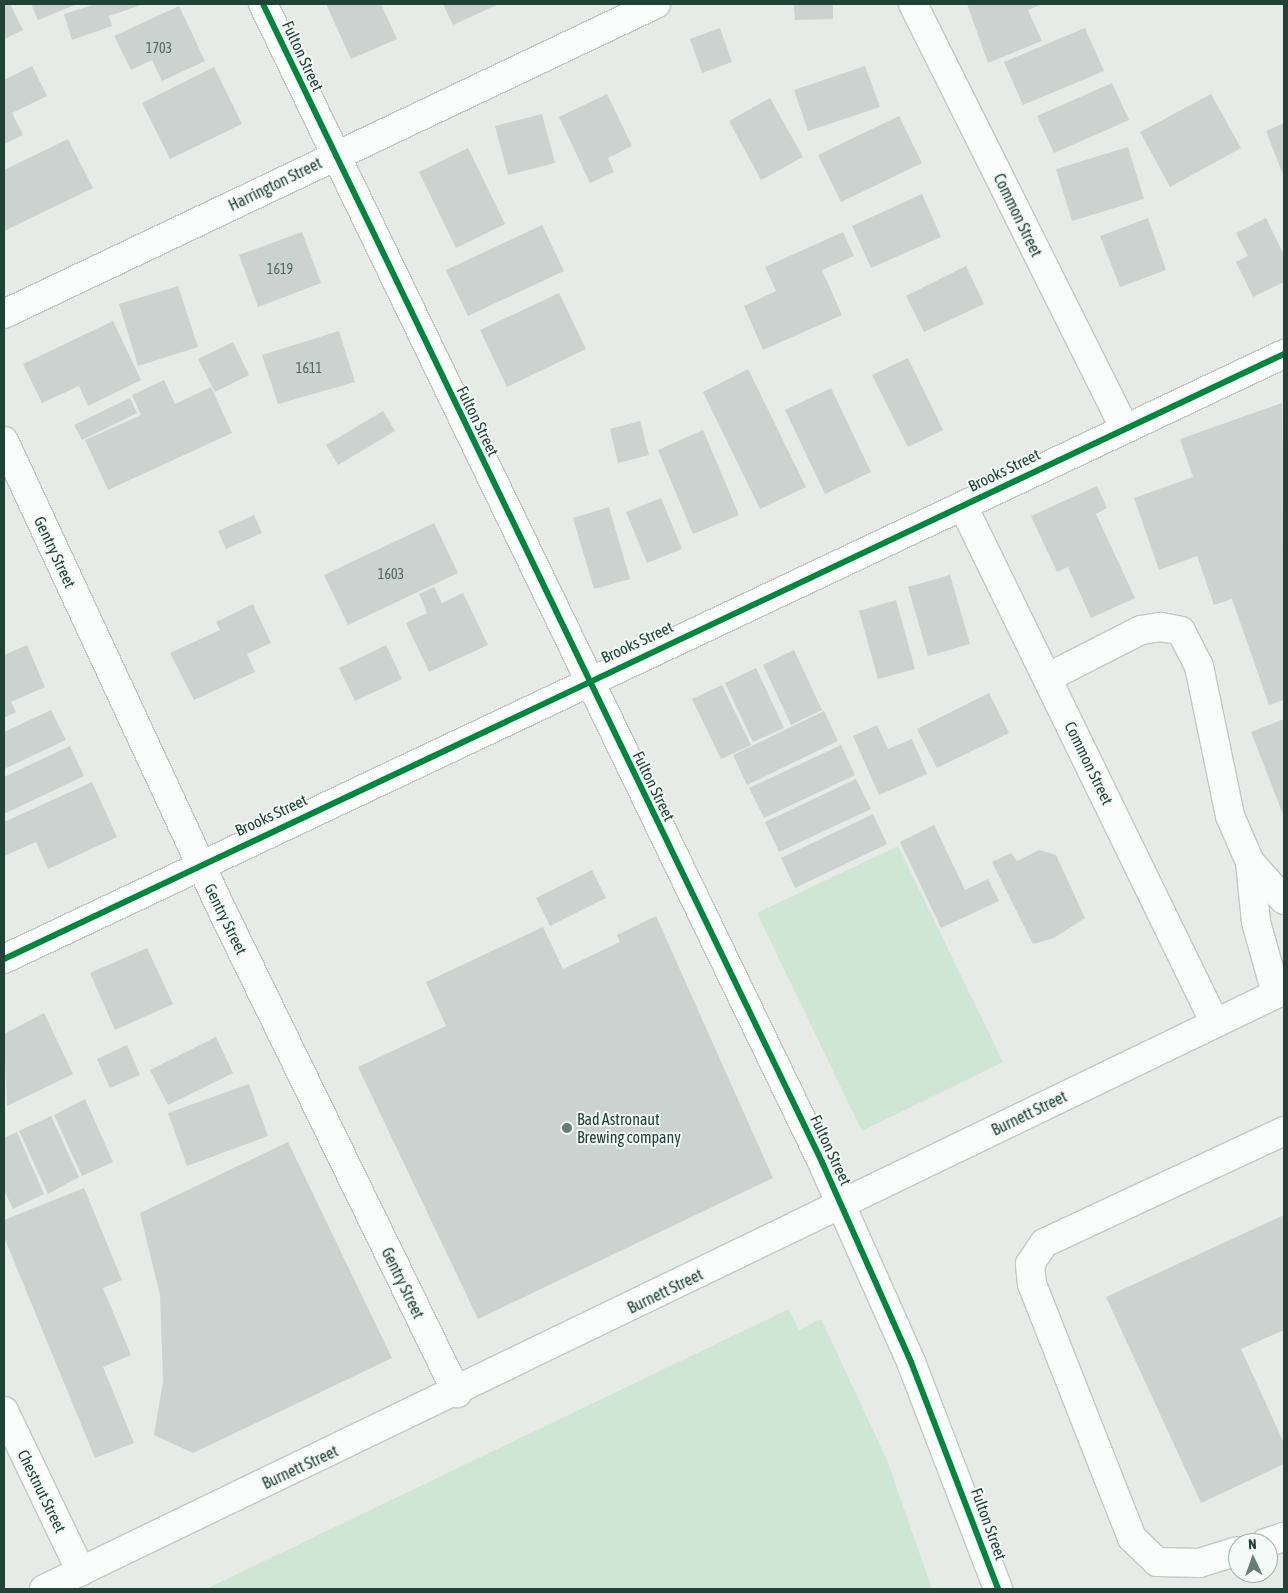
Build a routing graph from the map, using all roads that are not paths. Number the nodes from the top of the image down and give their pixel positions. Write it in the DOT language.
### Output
graph roads {
  1 [pos="263,4"];
  2 [pos="656,4"];
  3 [pos="913,4"];
  4 [pos="335,155"];
  5 [pos="4,314"];
  6 [pos="1284,354"];
  7 [pos="1123,426"];
  8 [pos="4,441"];
  9 [pos="964,506"];
  10 [pos="1047,678"];
  11 [pos="588,681"];
  12 [pos="1250,862"];
  13 [pos="200,864"];
  14 [pos="1284,900"];
  15 [pos="4,959"];
  16 [pos="1280,992"];
  17 [pos="1214,1021"];
  18 [pos="1284,1130"];
  19 [pos="842,1205"];
  20 [pos="456,1393"];
  21 [pos="4,1411"];
  22 [pos="1228,1554"];
  23 [pos="81,1572"];
  24 [pos="44,1589"];
  25 [pos="998,1589"];
  1 -- 4 [label="street, Fulton Street"];
  2 -- 4 [label="street, Harrington Street"];
  3 -- 7 [label="street, Common Street"];
  4 -- 5 [label="street, Harrington Street"];
  4 -- 11 [label="street, Fulton Street"];
  6 -- 7 [label="street, Brooks Street"];
  7 -- 9 [label="street, Brooks Street"];
  8 -- 13 [label="street, Gentry Street"];
  9 -- 10 [label="street, Common Street"];
  9 -- 11 [label="street, Brooks Street"];
  10 -- 12 [label="street"];
  10 -- 17 [label="street, Common Street"];
  11 -- 13 [label="street, Brooks Street"];
  11 -- 19 [label="street, Fulton Street"];
  12 -- 14 [label="street"];
  12 -- 16 [label="street"];
  13 -- 15 [label="street, Brooks Street"];
  13 -- 20 [label="street, Gentry Street"];
  16 -- 17 [label="street, Burnett Street"];
  17 -- 19 [label="street, Burnett Street"];
  18 -- 22 [label="street"];
  19 -- 20 [label="street, Burnett Street"];
  19 -- 25 [label="street, Fulton Street"];
  20 -- 23 [label="street, Burnett Street"];
  21 -- 23 [label="street, Chestnut Street"];
  23 -- 24 [label="street, Burnett Street"];
}
